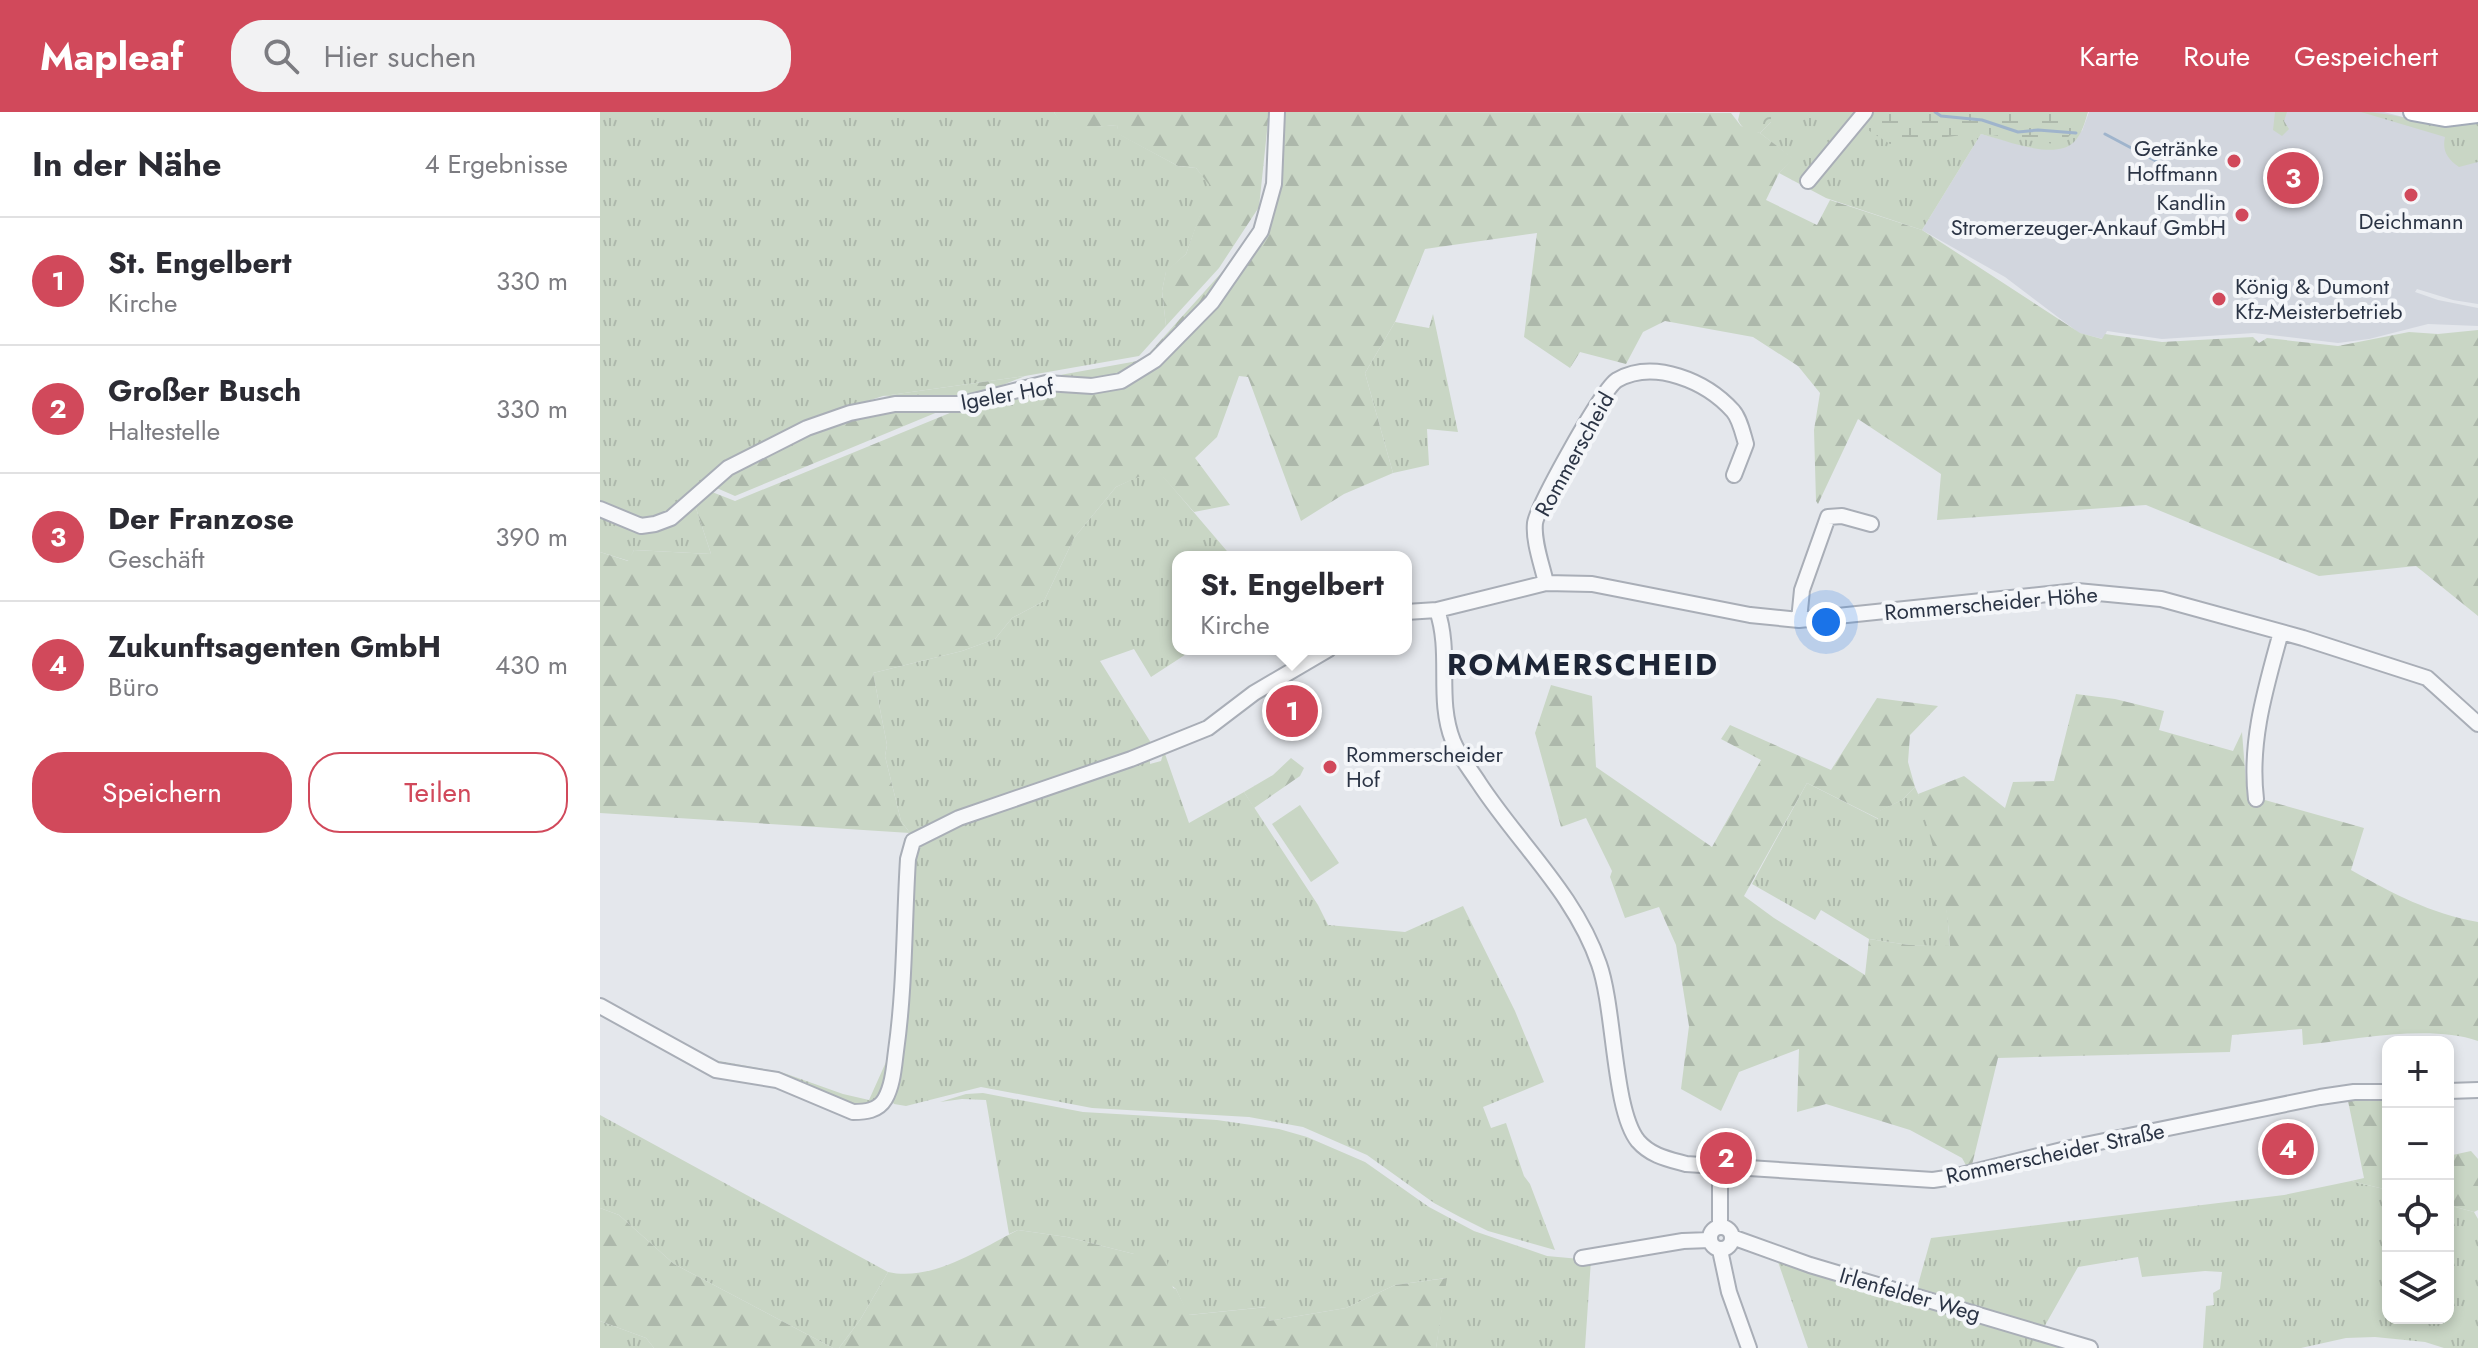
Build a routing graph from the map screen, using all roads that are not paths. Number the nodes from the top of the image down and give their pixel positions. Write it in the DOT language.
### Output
graph roads {
  1 [pos="1277,112"];
  2 [pos="2412,112"];
  3 [pos="1864,113"];
  4 [pos="2478,114"];
  5 [pos="1808,181"];
  6 [pos="1734,475"];
  7 [pos="600,509"];
  8 [pos="1871,524"];
  9 [pos="1546,583"];
  10 [pos="1437,610"];
  11 [pos="1412,612"];
  12 [pos="1799,620"];
  13 [pos="2281,632"];
  14 [pos="1319,655"];
  15 [pos="2478,724"];
  16 [pos="2256,799"];
  17 [pos="600,1006"];
  18 [pos="2478,1090"];
  19 [pos="2454,1091"];
  20 [pos="2382,1092"];
  21 [pos="1720,1166"];
  22 [pos="1720,1227"];
  23 [pos="1732,1237"];
  24 [pos="1715,1245"];
  25 [pos="1582,1258"];
  26 [pos="1749,1348"];
  27 [pos="2090,1348"];
  1 -- 7 [label="street, Igeler Hof"];
  2 -- 4 [label="main road"];
  3 -- 5 [label="street"];
  6 -- 9 [label="street, Rommerscheid"];
  8 -- 12 [label="street"];
  9 -- 10 [label="street, Rommerscheider Höhe"];
  9 -- 12 [label="street, Rommerscheider Höhe"];
  10 -- 11 [label="street, Rommerscheider Höhe"];
  10 -- 21 [label="street, Rommerscheider Straße"];
  12 -- 13 [label="street, Rommerscheider Höhe"];
  13 -- 15 [label="street, Rommerscheider Höhe"];
  13 -- 16 [label="street"];
  14 -- 17 [label="street"];
  18 -- 19 [label="street"];
  20 -- 21 [label="street, Rommerscheider Straße"];
  21 -- 22 [label="street"];
  22 -- 23 [label="street, Irlenfelder Weg"];
  22 -- 24 [label="street"];
  23 -- 24 [label="street"];
  23 -- 27 [label="street, Irlenfelder Weg"];
  24 -- 25 [label="street"];
  24 -- 26 [label="street"];
}
